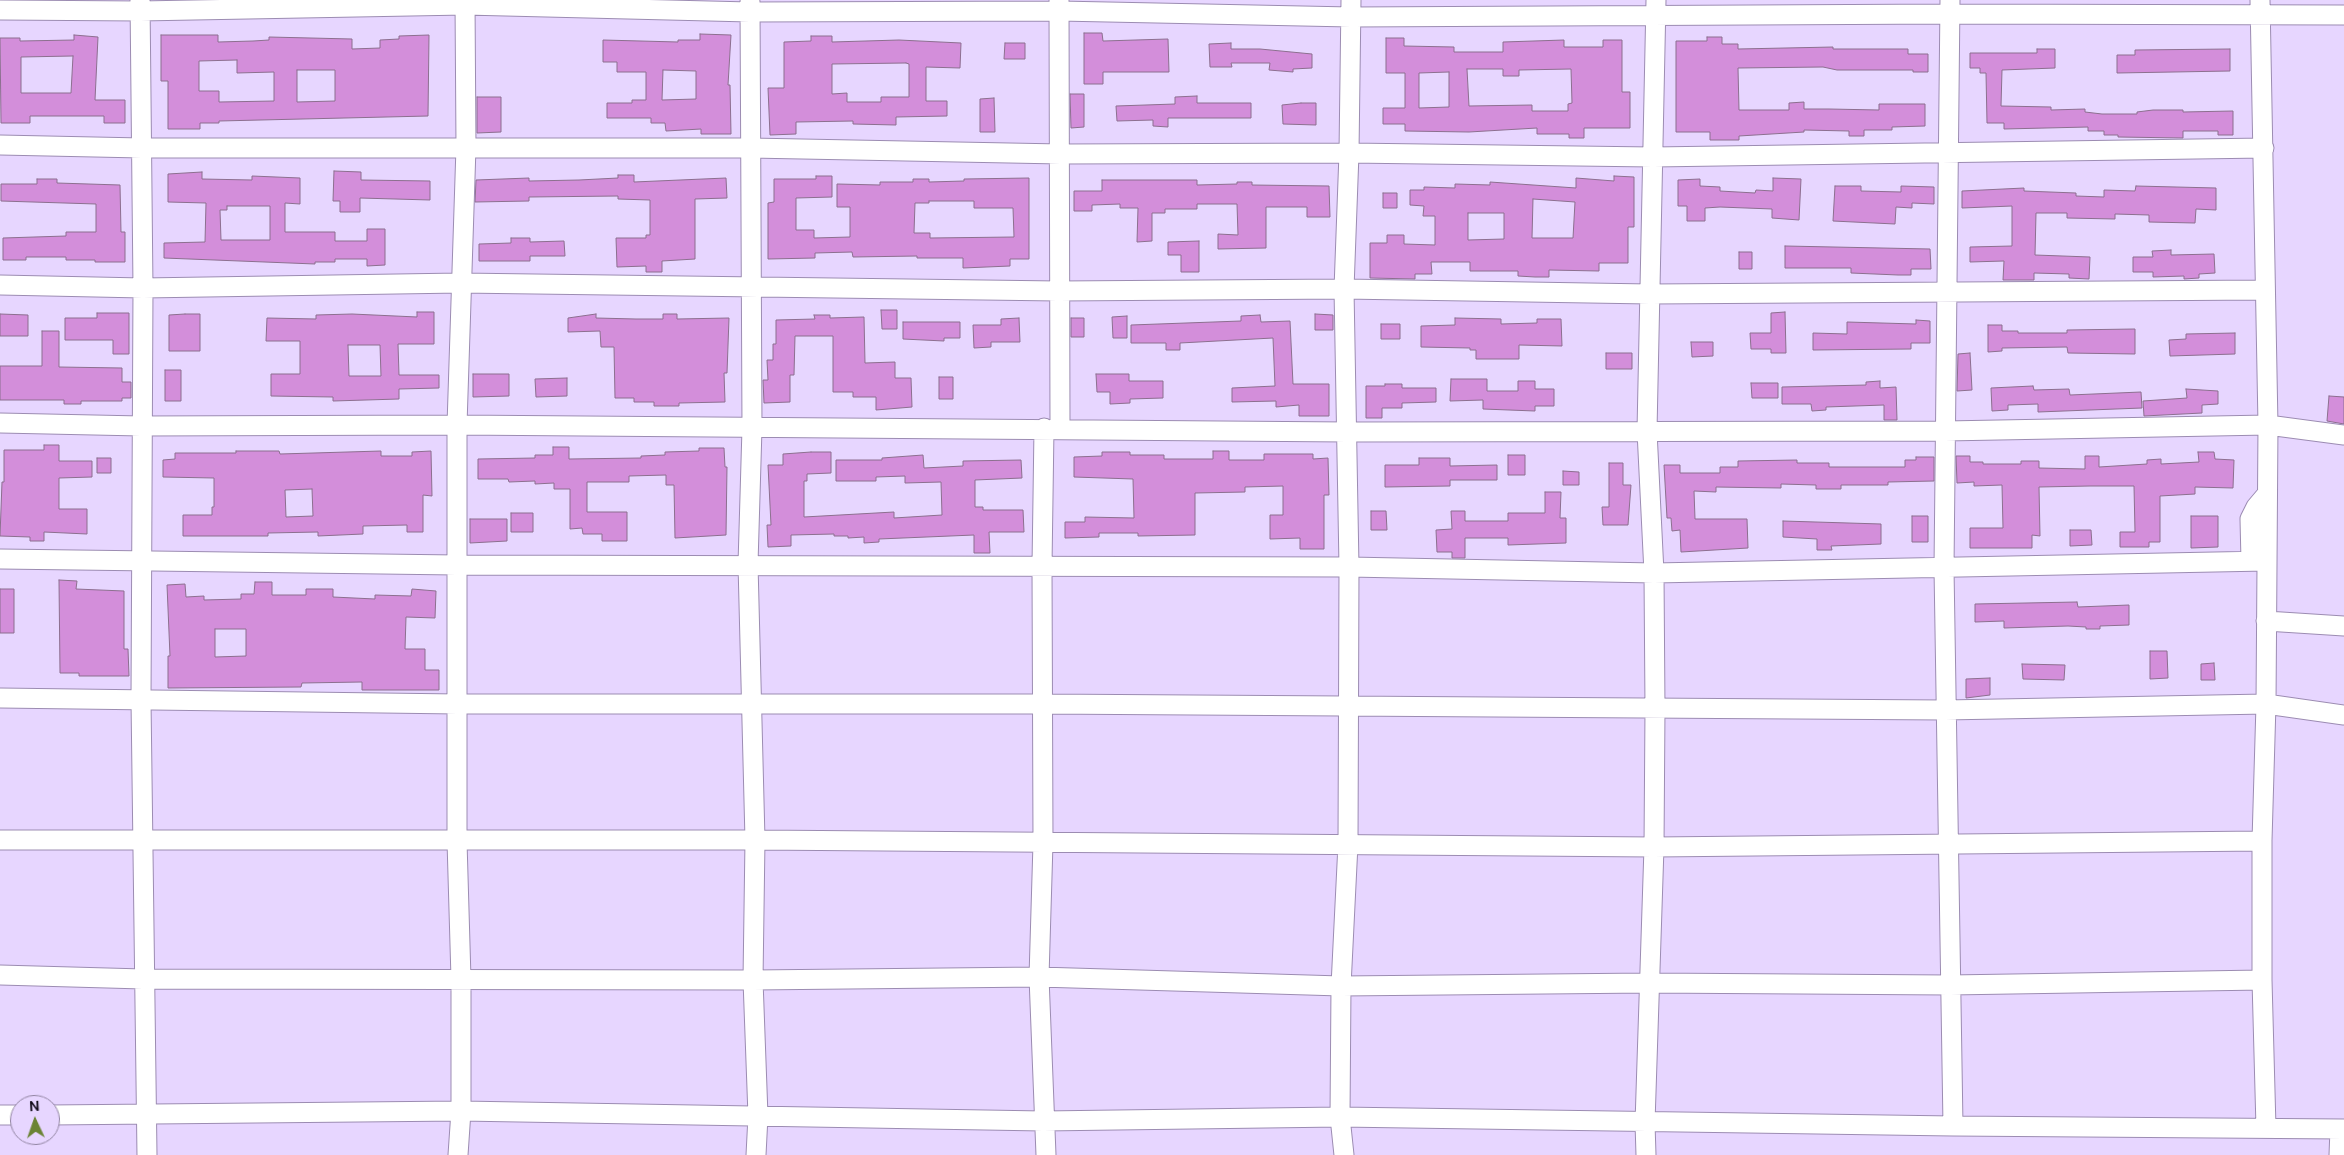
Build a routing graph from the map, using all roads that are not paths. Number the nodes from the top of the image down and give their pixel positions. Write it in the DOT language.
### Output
graph roads {
  1 [pos="465,2"];
  2 [pos="140,5"];
  3 [pos="750,6"];
  4 [pos="1059,6"];
  5 [pos="1950,7"];
  6 [pos="1351,8"];
  7 [pos="1656,8"];
  8 [pos="2260,8"];
  9 [pos="0,10"];
  10 [pos="2344,15"];
  11 [pos="0,145"];
  12 [pos="466,147"];
  13 [pos="142,148"];
  14 [pos="750,148"];
  15 [pos="2264,148"];
  16 [pos="1349,152"];
  17 [pos="1947,152"];
  18 [pos="1061,154"];
  19 [pos="1653,157"];
  20 [pos="460,283"];
  21 [pos="0,285"];
  22 [pos="751,286"];
  23 [pos="143,288"];
  24 [pos="1344,289"];
  25 [pos="2265,290"];
  26 [pos="1058,291"];
  27 [pos="1946,293"];
  28 [pos="1650,294"];
  29 [pos="0,422"];
  30 [pos="457,425"];
  31 [pos="2268,425"];
  32 [pos="141,426"];
  33 [pos="752,428"];
  34 [pos="1052,428"];
  35 [pos="1647,431"];
  36 [pos="1945,431"];
  37 [pos="1348,432"];
  38 [pos="2340,439"];
  39 [pos="0,560"];
  40 [pos="143,561"];
  41 [pos="2258,561"];
  42 [pos="748,564"];
  43 [pos="457,565"];
  44 [pos="1042,566"];
  45 [pos="1349,567"];
  46 [pos="1944,568"];
  47 [pos="1654,573"];
  48 [pos="2266,621"];
  49 [pos="2344,626"];
  50 [pos="0,698"];
  51 [pos="141,700"];
  52 [pos="458,704"];
  53 [pos="1043,704"];
  54 [pos="2266,704"];
  55 [pos="751,705"];
  56 [pos="1347,706"];
  57 [pos="1655,709"];
  58 [pos="1946,710"];
  59 [pos="2344,715"];
  60 [pos="0,840"];
  61 [pos="755,840"];
  62 [pos="143,841"];
  63 [pos="457,841"];
  64 [pos="2262,841"];
  65 [pos="1948,842"];
  66 [pos="1043,843"];
  67 [pos="1348,844"];
  68 [pos="1654,847"];
  69 [pos="0,975"];
  70 [pos="1039,977"];
  71 [pos="143,979"];
  72 [pos="461,979"];
  73 [pos="753,980"];
  74 [pos="2262,980"];
  75 [pos="1648,983"];
  76 [pos="1950,985"];
  77 [pos="1341,986"];
  78 [pos="461,1111"];
  79 [pos="60,1115"];
  80 [pos="146,1115"];
  81 [pos="758,1116"];
  82 [pos="1340,1117"];
  83 [pos="1043,1121"];
  84 [pos="1645,1123"];
  85 [pos="1954,1126"];
  86 [pos="2266,1128"];
  87 [pos="2342,1129"];
  88 [pos="147,1155"];
  89 [pos="458,1155"];
  90 [pos="756,1155"];
  91 [pos="1046,1155"];
  92 [pos="1344,1155"];
  93 [pos="1646,1155"];
  94 [pos="2339,1155"];
  1 -- 2 [label="street"];
  1 -- 3 [label="street"];
  1 -- 12 [label="street"];
  2 -- 9 [label="street"];
  2 -- 13 [label="street"];
  3 -- 4 [label="street"];
  3 -- 14 [label="street"];
  4 -- 6 [label="street"];
  4 -- 18 [label="street"];
  5 -- 7 [label="street"];
  5 -- 8 [label="street"];
  5 -- 17 [label="street"];
  6 -- 7 [label="street"];
  6 -- 16 [label="street"];
  7 -- 19 [label="street"];
  8 -- 10 [label="street"];
  8 -- 15 [label="street"];
  11 -- 13 [label="street"];
  12 -- 13 [label="street"];
  12 -- 14 [label="street"];
  12 -- 20 [label="street"];
  13 -- 23 [label="street"];
  14 -- 18 [label="street"];
  14 -- 22 [label="street"];
  15 -- 17 [label="street"];
  15 -- 25 [label="street"];
  16 -- 18 [label="street"];
  16 -- 19 [label="street"];
  16 -- 24 [label="street"];
  17 -- 19 [label="street"];
  17 -- 27 [label="street"];
  18 -- 26 [label="street"];
  19 -- 28 [label="street"];
  20 -- 22 [label="street"];
  20 -- 23 [label="street"];
  20 -- 30 [label="street"];
  21 -- 23 [label="street"];
  22 -- 26 [label="street"];
  22 -- 33 [label="street"];
  23 -- 32 [label="street"];
  24 -- 26 [label="street"];
  24 -- 28 [label="street"];
  24 -- 37 [label="street"];
  25 -- 27 [label="street"];
  25 -- 31 [label="street"];
  26 -- 34 [label="street"];
  27 -- 28 [label="street"];
  27 -- 36 [label="street"];
  28 -- 35 [label="street"];
  29 -- 32 [label="street"];
  30 -- 32 [label="street"];
  30 -- 33 [label="street"];
  30 -- 43 [label="street"];
  31 -- 36 [label="street"];
  31 -- 38 [label="street"];
  31 -- 41 [label="street"];
  32 -- 40 [label="street"];
  33 -- 34 [label="street"];
  33 -- 42 [label="street"];
  34 -- 37 [label="street"];
  34 -- 44 [label="street"];
  35 -- 36 [label="street"];
  35 -- 37 [label="street"];
  35 -- 47 [label="street"];
  36 -- 46 [label="street"];
  37 -- 45 [label="street"];
  39 -- 40 [label="street"];
  40 -- 43 [label="street"];
  40 -- 51 [label="street"];
  41 -- 46 [label="street"];
  41 -- 48 [label="street"];
  42 -- 43 [label="street"];
  42 -- 44 [label="street"];
  42 -- 55 [label="street"];
  43 -- 52 [label="street"];
  44 -- 45 [label="street"];
  44 -- 53 [label="street"];
  45 -- 47 [label="street"];
  45 -- 56 [label="street"];
  46 -- 47 [label="street"];
  46 -- 58 [label="street"];
  47 -- 57 [label="street"];
  48 -- 49 [label="street"];
  48 -- 54 [label="street"];
  50 -- 51 [label="street"];
  51 -- 52 [label="street"];
  51 -- 62 [label="street"];
  52 -- 55 [label="street"];
  52 -- 63 [label="street"];
  53 -- 55 [label="street"];
  53 -- 56 [label="street"];
  53 -- 66 [label="street"];
  54 -- 58 [label="street"];
  54 -- 59 [label="street"];
  54 -- 64 [label="street"];
  55 -- 61 [label="street"];
  56 -- 57 [label="street"];
  56 -- 67 [label="street"];
  57 -- 58 [label="street"];
  57 -- 68 [label="street"];
  58 -- 65 [label="street"];
  60 -- 62 [label="street"];
  61 -- 63 [label="street"];
  61 -- 66 [label="street"];
  61 -- 73 [label="street"];
  62 -- 63 [label="street"];
  62 -- 71 [label="street"];
  63 -- 72 [label="street"];
  64 -- 65 [label="street"];
  64 -- 74 [label="street"];
  65 -- 68 [label="street"];
  65 -- 76 [label="street"];
  66 -- 67 [label="street"];
  66 -- 70 [label="street"];
  67 -- 68 [label="street"];
  67 -- 77 [label="street"];
  68 -- 75 [label="street"];
  69 -- 71 [label="street"];
  70 -- 73 [label="street"];
  70 -- 77 [label="street"];
  70 -- 83 [label="street"];
  71 -- 72 [label="street"];
  71 -- 80 [label="street"];
  72 -- 73 [label="street"];
  72 -- 78 [label="street"];
  73 -- 81 [label="street"];
  74 -- 76 [label="street"];
  74 -- 86 [label="street"];
  75 -- 76 [label="street"];
  75 -- 77 [label="street"];
  75 -- 84 [label="street"];
  76 -- 85 [label="street"];
  77 -- 82 [label="street"];
  78 -- 80 [label="street"];
  78 -- 81 [label="street"];
  78 -- 89 [label="street"];
  79 -- 80 [label="street"];
  80 -- 88 [label="street"];
  81 -- 83 [label="street"];
  81 -- 90 [label="street"];
  82 -- 83 [label="street"];
  82 -- 84 [label="street"];
  82 -- 92 [label="street"];
  83 -- 91 [label="street"];
  84 -- 85 [label="street"];
  84 -- 93 [label="street"];
  85 -- 86 [label="street"];
  86 -- 87 [label="street"];
  87 -- 94 [label="street"];
}
